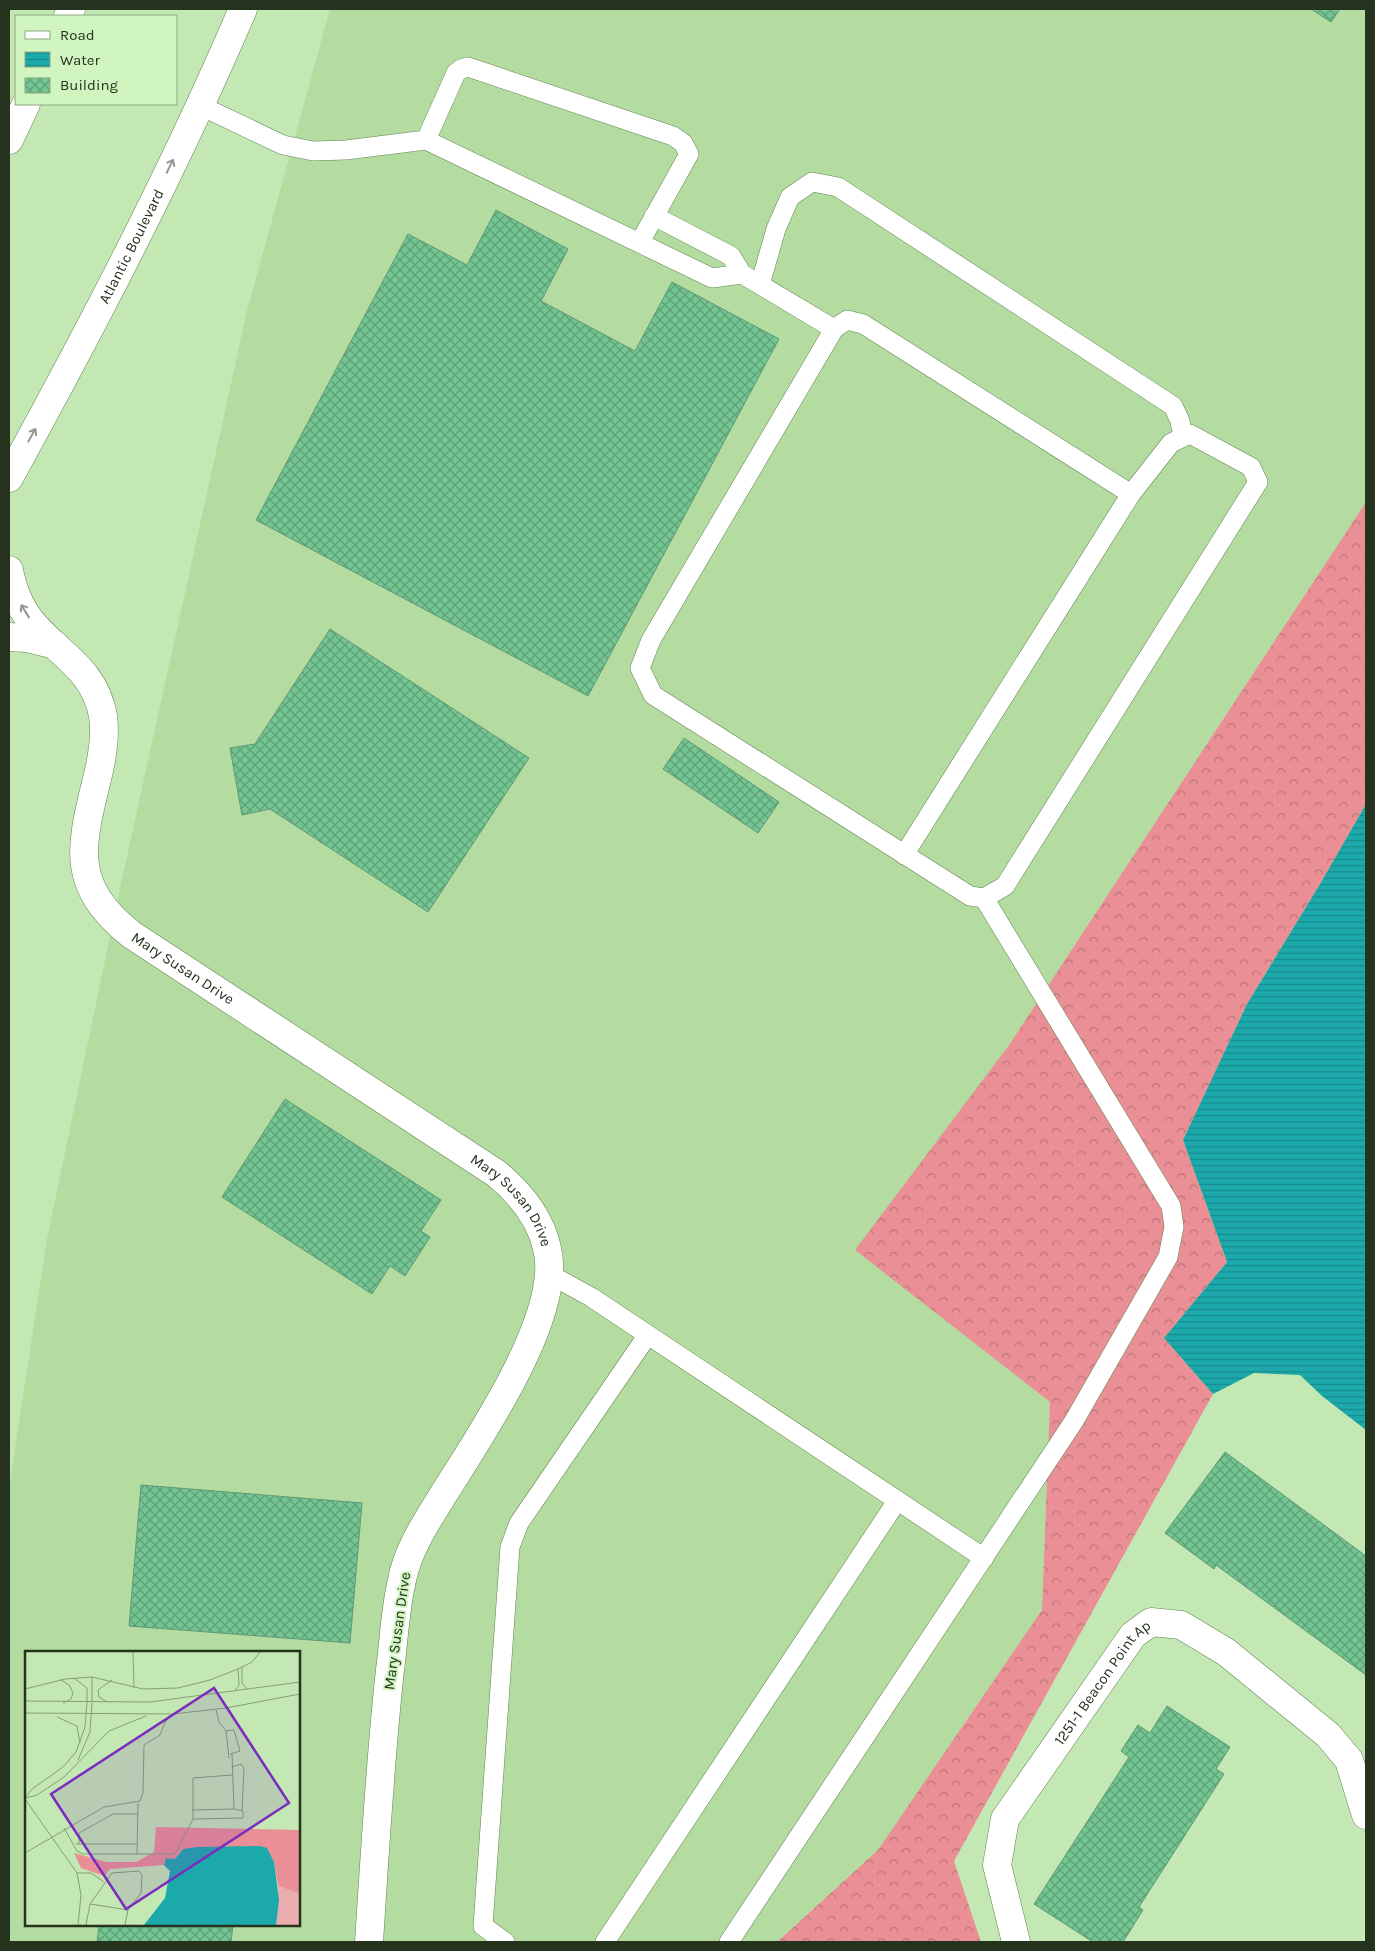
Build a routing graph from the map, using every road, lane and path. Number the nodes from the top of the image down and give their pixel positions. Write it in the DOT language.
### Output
graph roads {
  1 [pos="243,9"];
  2 [pos="26,105"];
  3 [pos="199,105"];
  4 [pos="9,140"];
  5 [pos="426,140"];
  6 [pos="654,216"];
  7 [pos="640,242"];
  8 [pos="742,274"];
  9 [pos="760,285"];
  10 [pos="834,329"];
  11 [pos="1183,437"];
  12 [pos="9,478"];
  13 [pos="1131,494"];
  14 [pos="9,570"];
  15 [pos="9,637"];
  16 [pos="55,645"];
  17 [pos="904,855"];
  18 [pos="984,898"];
  19 [pos="549,1274"];
  20 [pos="647,1336"];
  21 [pos="897,1501"];
  22 [pos="984,1558"];
  23 [pos="1366,1815"];
  24 [pos="369,1942"];
  25 [pos="505,1942"];
  26 [pos="605,1942"];
  27 [pos="729,1942"];
  28 [pos="1016,1942"];
  1 -- 3 [label="main road, Atlantic Boulevard"];
  2 -- 4 [label="main road"];
  3 -- 5 [label="lane"];
  12 -- 3 [label="main road, Atlantic Boulevard, one-way"];
  5 -- 6 [label="lane"];
  5 -- 7 [label="lane"];
  6 -- 7 [label="lane"];
  6 -- 8 [label="lane"];
  7 -- 8 [label="lane"];
  8 -- 9 [label="lane"];
  9 -- 10 [label="lane"];
  9 -- 11 [label="lane"];
  10 -- 13 [label="lane"];
  10 -- 17 [label="lane"];
  11 -- 13 [label="lane"];
  11 -- 18 [label="lane"];
  13 -- 17 [label="lane"];
  16 -- 14 [label="main road, Mary Susan Drive, one-way"];
  15 -- 16 [label="main road, Mary Susan Drive"];
  16 -- 19 [label="main road, Mary Susan Drive"];
  17 -- 18 [label="lane"];
  18 -- 22 [label="lane"];
  19 -- 20 [label="lane"];
  19 -- 24 [label="main road, Mary Susan Drive"];
  20 -- 21 [label="lane"];
  20 -- 25 [label="lane"];
  21 -- 22 [label="lane"];
  21 -- 26 [label="lane"];
  22 -- 27 [label="lane"];
  23 -- 28 [label="main road, 1251-1 Beacon Point Ap"];
}
